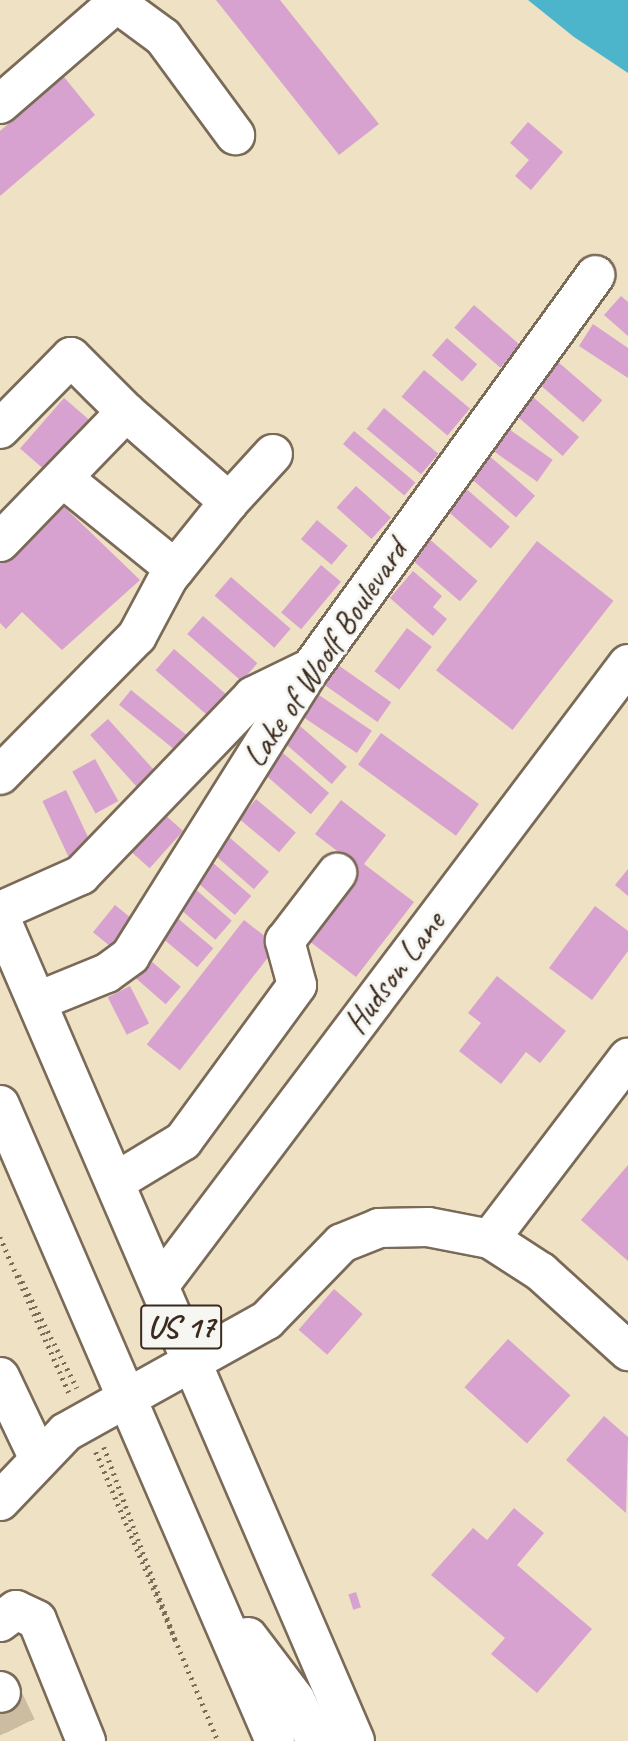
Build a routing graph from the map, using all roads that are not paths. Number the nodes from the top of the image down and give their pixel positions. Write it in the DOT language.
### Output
graph roads {
  1 [pos="119,2"];
  2 [pos="0,104"];
  3 [pos="235,135"];
  4 [pos="595,275"];
  5 [pos="126,412"];
  6 [pos="0,429"];
  7 [pos="273,454"];
  8 [pos="64,479"];
  9 [pos="229,502"];
  10 [pos="0,542"];
  11 [pos="175,569"];
  12 [pos="628,664"];
  13 [pos="311,668"];
  14 [pos="0,775"];
  15 [pos="337,873"];
  16 [pos="0,914"];
  17 [pos="38,1001"];
  18 [pos="628,1058"];
  19 [pos="1,1112"];
  20 [pos="117,1181"];
  21 [pos="490,1239"];
  22 [pos="162,1282"];
  23 [pos="628,1351"];
  24 [pos="195,1363"];
  25 [pos="0,1377"];
  26 [pos="128,1393"];
  27 [pos="38,1457"];
  28 [pos="0,1501"];
  29 [pos="217,1597"];
  30 [pos="0,1622"];
  31 [pos="86,1741"];
  32 [pos="275,1741"];
  33 [pos="316,1741"];
  34 [pos="355,1741"];
  1 -- 2 [label="street"];
  1 -- 3 [label="street"];
  4 -- 13 [label="street, Lake of Woolf Boulevard"];
  5 -- 6 [label="street"];
  5 -- 8 [label="street"];
  5 -- 9 [label="street"];
  7 -- 9 [label="street"];
  8 -- 10 [label="street"];
  8 -- 11 [label="street"];
  9 -- 11 [label="street"];
  11 -- 14 [label="street"];
  12 -- 22 [label="street, Hudson Lane"];
  13 -- 16 [label="street"];
  13 -- 17 [label="street, Lake of Woolf Boulevard"];
  15 -- 20 [label="street"];
  16 -- 17 [label="street, US 17"];
  17 -- 20 [label="street, US 17"];
  18 -- 21 [label="street"];
  19 -- 26 [label="street, US 17"];
  20 -- 22 [label="street, US 17"];
  21 -- 23 [label="street"];
  21 -- 24 [label="street"];
  22 -- 24 [label="street, US 17"];
  24 -- 26 [label="street"];
  24 -- 34 [label="street, US 17"];
  25 -- 27 [label="street"];
  26 -- 27 [label="street"];
  26 -- 29 [label="street, US 17"];
  27 -- 28 [label="street"];
  29 -- 32 [label="street, US 17"];
  29 -- 33 [label="street"];
  30 -- 31 [label="street"];
}
